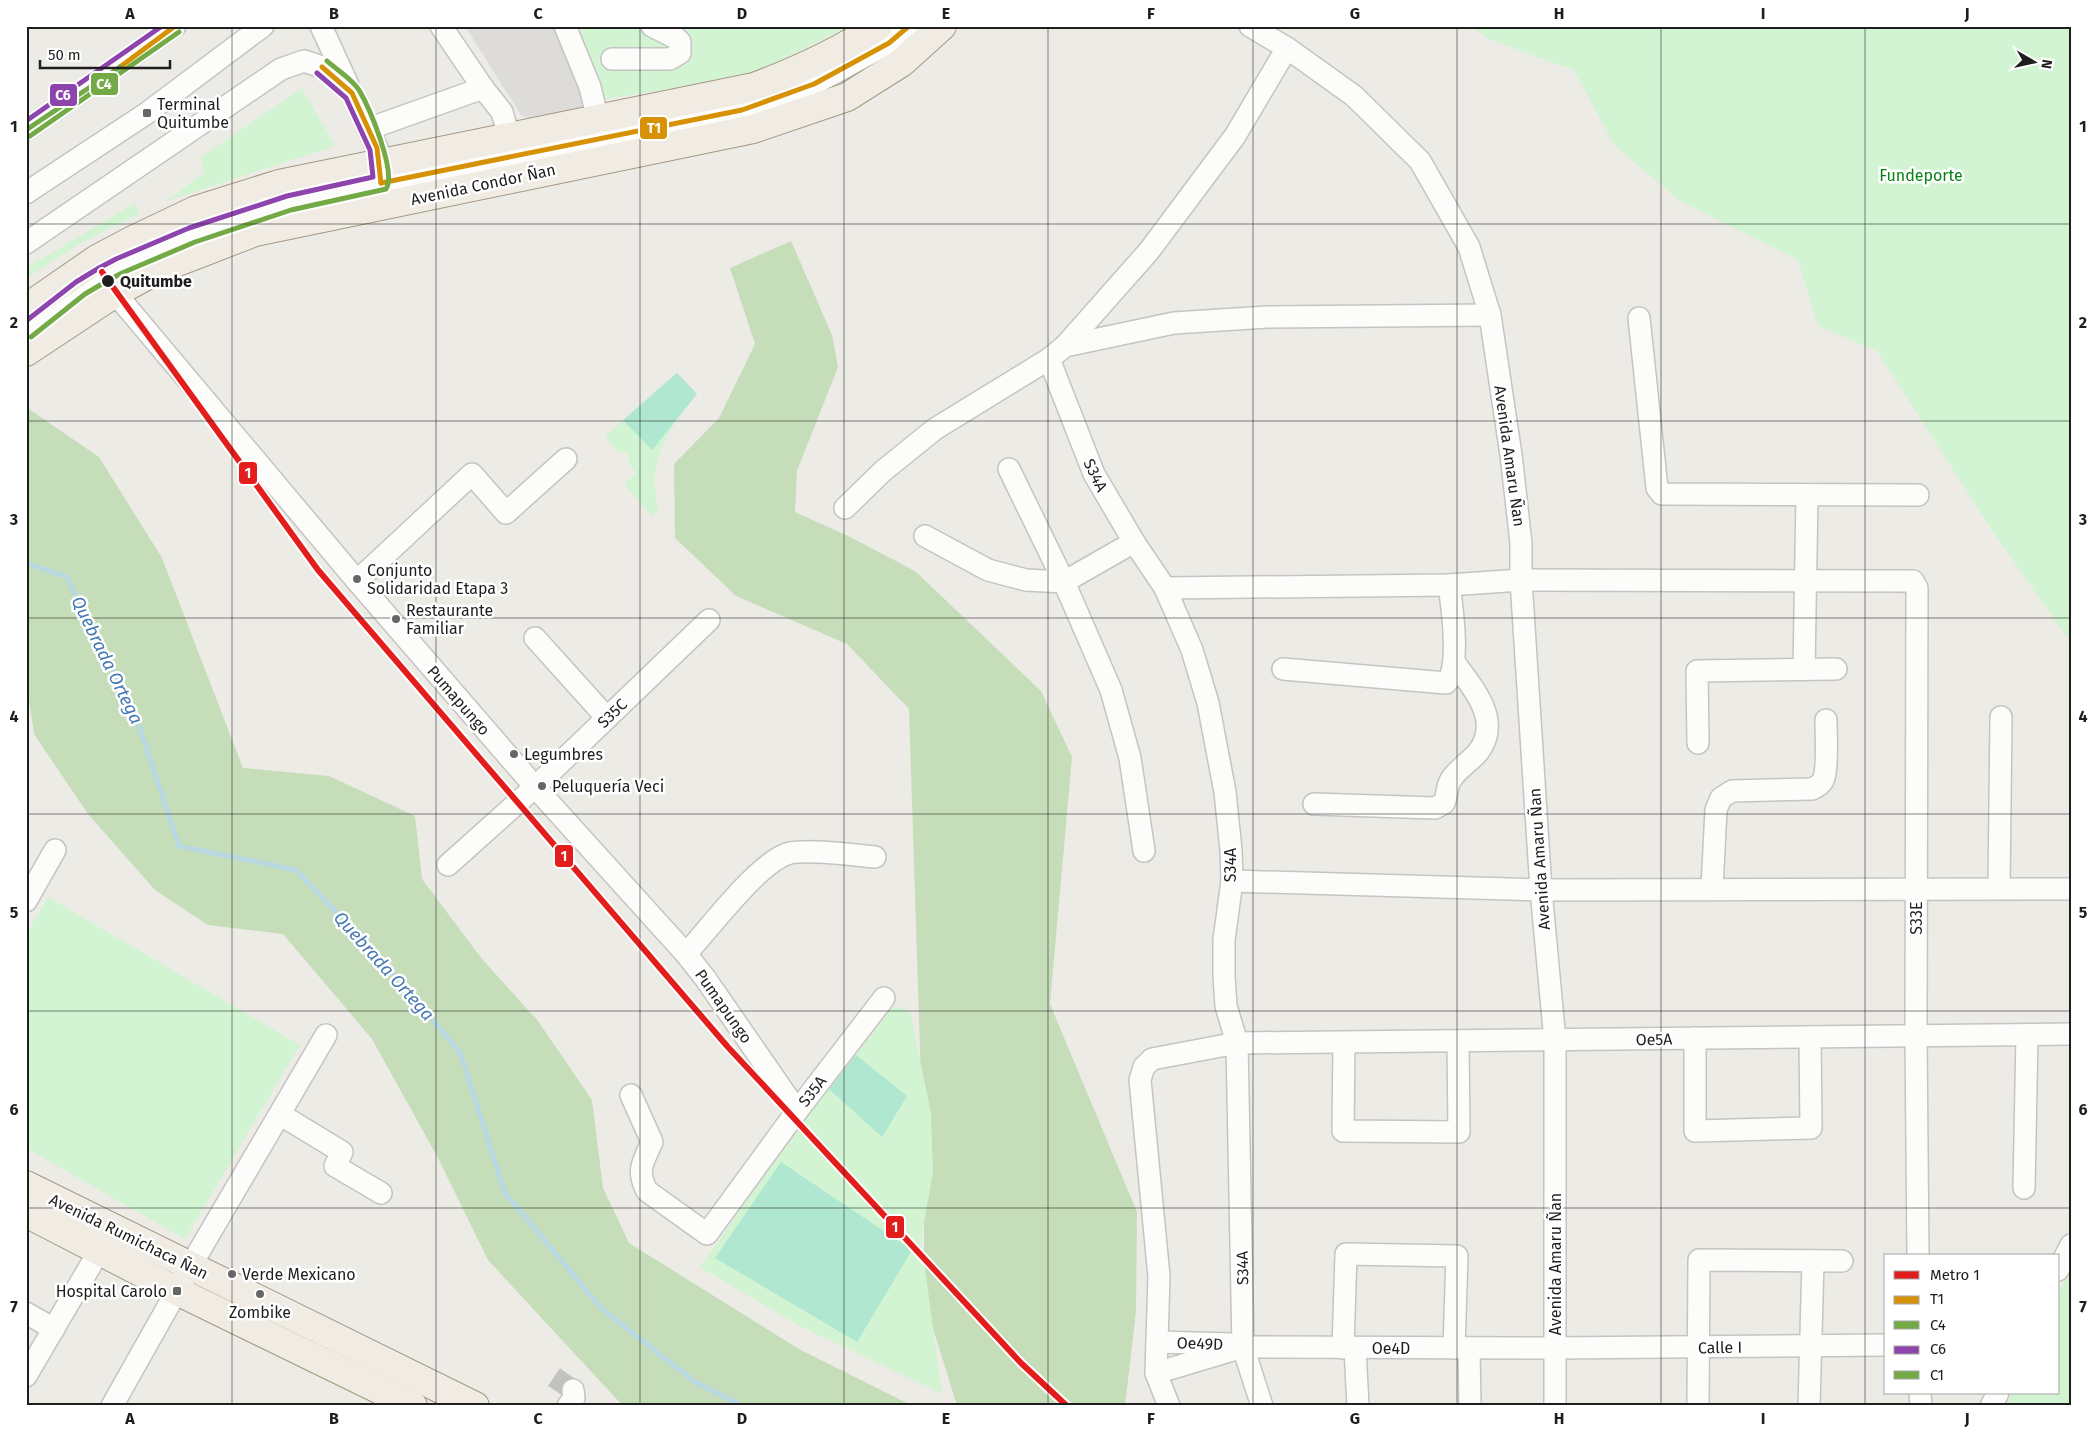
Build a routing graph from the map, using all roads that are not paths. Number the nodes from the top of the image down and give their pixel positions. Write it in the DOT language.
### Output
graph roads {
  1 [pos="175,26"];
  2 [pos="263,26"];
  3 [pos="321,26"];
  4 [pos="441,26"];
  5 [pos="565,26"];
  6 [pos="652,26"];
  7 [pos="878,26"];
  8 [pos="909,26"];
  9 [pos="942,26"];
  10 [pos="1250,26"];
  11 [pos="1287,48"];
  12 [pos="612,59"];
  13 [pos="484,88"];
  14 [pos="352,93"];
  15 [pos="368,129"];
  16 [pos="26,130"];
  17 [pos="603,139"];
  18 [pos="512,147"];
  19 [pos="380,173"];
  20 [pos="26,193"];
  21 [pos="26,243"];
  22 [pos="115,293"];
  23 [pos="26,308"];
  24 [pos="1490,315"];
  25 [pos="1639,318"];
  26 [pos="26,331"];
  27 [pos="26,352"];
  28 [pos="1057,352"];
  29 [pos="566,459"];
  30 [pos="1009,469"];
  31 [pos="1807,495"];
  32 [pos="1918,495"];
  33 [pos="845,508"];
  34 [pos="925,536"];
  35 [pos="1134,542"];
  36 [pos="1521,580"];
  37 [pos="357,581"];
  38 [pos="1064,582"];
  39 [pos="1806,582"];
  40 [pos="1449,585"];
  41 [pos="1165,588"];
  42 [pos="709,620"];
  43 [pos="535,638"];
  44 [pos="1454,662"];
  45 [pos="1836,668"];
  46 [pos="1283,669"];
  47 [pos="1804,669"];
  48 [pos="2001,717"];
  49 [pos="607,718"];
  50 [pos="1826,720"];
  51 [pos="1698,743"];
  52 [pos="535,787"];
  53 [pos="1314,804"];
  54 [pos="55,850"];
  55 [pos="1144,851"];
  56 [pos="875,857"];
  57 [pos="448,865"];
  58 [pos="1232,882"];
  59 [pos="1712,888"];
  60 [pos="1999,888"];
  61 [pos="2071,888"];
  62 [pos="1916,889"];
  63 [pos="1541,890"];
  64 [pos="26,901"];
  65 [pos="686,954"];
  66 [pos="884,998"];
  67 [pos="2027,1034"];
  68 [pos="2071,1034"];
  69 [pos="326,1035"];
  70 [pos="1810,1037"];
  71 [pos="1916,1037"];
  72 [pos="1695,1038"];
  73 [pos="1555,1041"];
  74 [pos="1458,1042"];
  75 [pos="1237,1043"];
  76 [pos="1344,1043"];
  77 [pos="631,1095"];
  78 [pos="797,1111"];
  79 [pos="281,1115"];
  80 [pos="26,1185"];
  81 [pos="2024,1188"];
  82 [pos="381,1193"];
  83 [pos="26,1213"];
  84 [pos="2071,1245"];
  85 [pos="100,1250"];
  86 [pos="1918,1254"];
  87 [pos="1813,1260"];
  88 [pos="1842,1261"];
  89 [pos="2060,1266"];
  90 [pos="191,1267"];
  91 [pos="177,1291"];
  92 [pos="26,1313"];
  93 [pos="54,1329"];
  94 [pos="1157,1342"];
  95 [pos="1884,1345"];
  96 [pos="1811,1346"];
  97 [pos="1697,1347"];
  98 [pos="1349,1348"];
  99 [pos="1461,1348"];
  100 [pos="1555,1348"];
  101 [pos="1235,1349"];
  102 [pos="1156,1373"];
  103 [pos="26,1376"];
  104 [pos="1998,1394"];
  105 [pos="112,1406"];
  106 [pos="413,1406"];
  107 [pos="475,1406"];
  108 [pos="1168,1406"];
  109 [pos="1262,1406"];
  110 [pos="1358,1406"];
  111 [pos="1470,1406"];
  112 [pos="1555,1406"];
  113 [pos="1698,1406"];
  114 [pos="1809,1406"];
  115 [pos="1992,1406"];
  1 -- 16 [label="street"];
  2 -- 20 [label="street"];
  3 -- 14 [label="street"];
  4 -- 13 [label="street"];
  5 -- 17 [label="street"];
  6 -- 12 [label="street"];
  7 -- 17 [label="main road, Avenida Condor Ñan"];
  8 -- 17 [label="street"];
  9 -- 17 [label="main road, Avenida Condor Ñan"];
  10 -- 11 [label="street, Avenida Amaru Ñan"];
  11 -- 24 [label="street, Avenida Amaru Ñan"];
  11 -- 28 [label="street"];
  13 -- 15 [label="street"];
  13 -- 18 [label="street"];
  14 -- 15 [label="street"];
  14 -- 21 [label="street"];
  15 -- 19 [label="street"];
  17 -- 18 [label="main road, Avenida Condor Ñan"];
  17 -- 22 [label="main road, Avenida Condor Ñan"];
  18 -- 19 [label="main road, Avenida Condor Ñan"];
  19 -- 23 [label="main road, Avenida Condor Ñan"];
  19 -- 26 [label="street"];
  22 -- 27 [label="main road, Avenida Condor Ñan"];
  22 -- 37 [label="street, Pumapungo"];
  24 -- 28 [label="street"];
  24 -- 36 [label="street, Avenida Amaru Ñan"];
  25 -- 31 [label="street"];
  28 -- 33 [label="street"];
  28 -- 35 [label="street, S34A"];
  29 -- 37 [label="street"];
  30 -- 38 [label="street"];
  31 -- 32 [label="street"];
  31 -- 39 [label="street"];
  34 -- 38 [label="street"];
  35 -- 38 [label="street"];
  35 -- 41 [label="street, S34A"];
  36 -- 39 [label="street"];
  36 -- 40 [label="street"];
  36 -- 63 [label="street, Avenida Amaru Ñan"];
  37 -- 52 [label="street, Pumapungo"];
  38 -- 55 [label="street"];
  39 -- 47 [label="street"];
  39 -- 62 [label="street, S33E"];
  40 -- 41 [label="street"];
  40 -- 44 [label="street"];
  41 -- 58 [label="street, S34A"];
  42 -- 49 [label="street, S35C"];
  43 -- 49 [label="street"];
  44 -- 46 [label="street"];
  44 -- 53 [label="street"];
  45 -- 47 [label="street"];
  47 -- 51 [label="street"];
  48 -- 60 [label="street"];
  49 -- 52 [label="street, S35C"];
  50 -- 59 [label="street"];
  52 -- 57 [label="street, S35C"];
  52 -- 65 [label="street, Pumapungo"];
  54 -- 64 [label="street"];
  56 -- 65 [label="street"];
  58 -- 63 [label="street"];
  58 -- 75 [label="street, S34A"];
  59 -- 62 [label="street"];
  59 -- 63 [label="street"];
  60 -- 61 [label="street"];
  60 -- 62 [label="street"];
  62 -- 71 [label="street, S33E"];
  63 -- 73 [label="street, Avenida Amaru Ñan"];
  65 -- 78 [label="street, Pumapungo"];
  66 -- 78 [label="street, S35A"];
  67 -- 68 [label="street, Oe5A"];
  67 -- 71 [label="street, Oe5A"];
  67 -- 81 [label="street"];
  69 -- 79 [label="street"];
  70 -- 71 [label="street, Oe5A"];
  70 -- 72 [label="street, Oe5A"];
  70 -- 72 [label="street"];
  71 -- 86 [label="street, S33E"];
  72 -- 73 [label="street, Oe5A"];
  73 -- 74 [label="street, Oe5A"];
  73 -- 100 [label="street, Avenida Amaru Ñan"];
  74 -- 76 [label="street, Oe5A"];
  74 -- 76 [label="street"];
  75 -- 76 [label="street, Oe5A"];
  75 -- 94 [label="street, Oe5A"];
  75 -- 101 [label="street, S34A"];
  77 -- 78 [label="street, S35A"];
  79 -- 82 [label="street"];
  79 -- 90 [label="street"];
  80 -- 90 [label="main road, Avenida Rumichaca Ñan"];
  83 -- 85 [label="main road, Avenida Rumichaca Ñan"];
  84 -- 89 [label="street"];
  85 -- 91 [label="main road, Avenida Rumichaca Ñan"];
  85 -- 93 [label="street"];
  87 -- 88 [label="street"];
  87 -- 96 [label="street"];
  87 -- 97 [label="street"];
  90 -- 91 [label="street"];
  90 -- 107 [label="main road, Avenida Rumichaca Ñan"];
  91 -- 105 [label="street"];
  91 -- 106 [label="main road, Avenida Rumichaca Ñan"];
  92 -- 93 [label="street"];
  93 -- 103 [label="street"];
  94 -- 101 [label="street, Oe49D"];
  94 -- 102 [label="street, Oe5A"];
  95 -- 96 [label="street, Calle I"];
  96 -- 97 [label="street, Calle I"];
  96 -- 114 [label="street"];
  97 -- 100 [label="street, Calle I"];
  97 -- 113 [label="street"];
  98 -- 99 [label="street, Oe4D"];
  98 -- 99 [label="street"];
  98 -- 101 [label="street, Oe4D"];
  98 -- 110 [label="street"];
  99 -- 100 [label="street, Oe4D"];
  99 -- 111 [label="street"];
  100 -- 112 [label="street, Avenida Amaru Ñan"];
  101 -- 102 [label="street, Oe49D"];
  101 -- 109 [label="street, S34A"];
  102 -- 108 [label="street"];
  104 -- 115 [label="street"];
}
